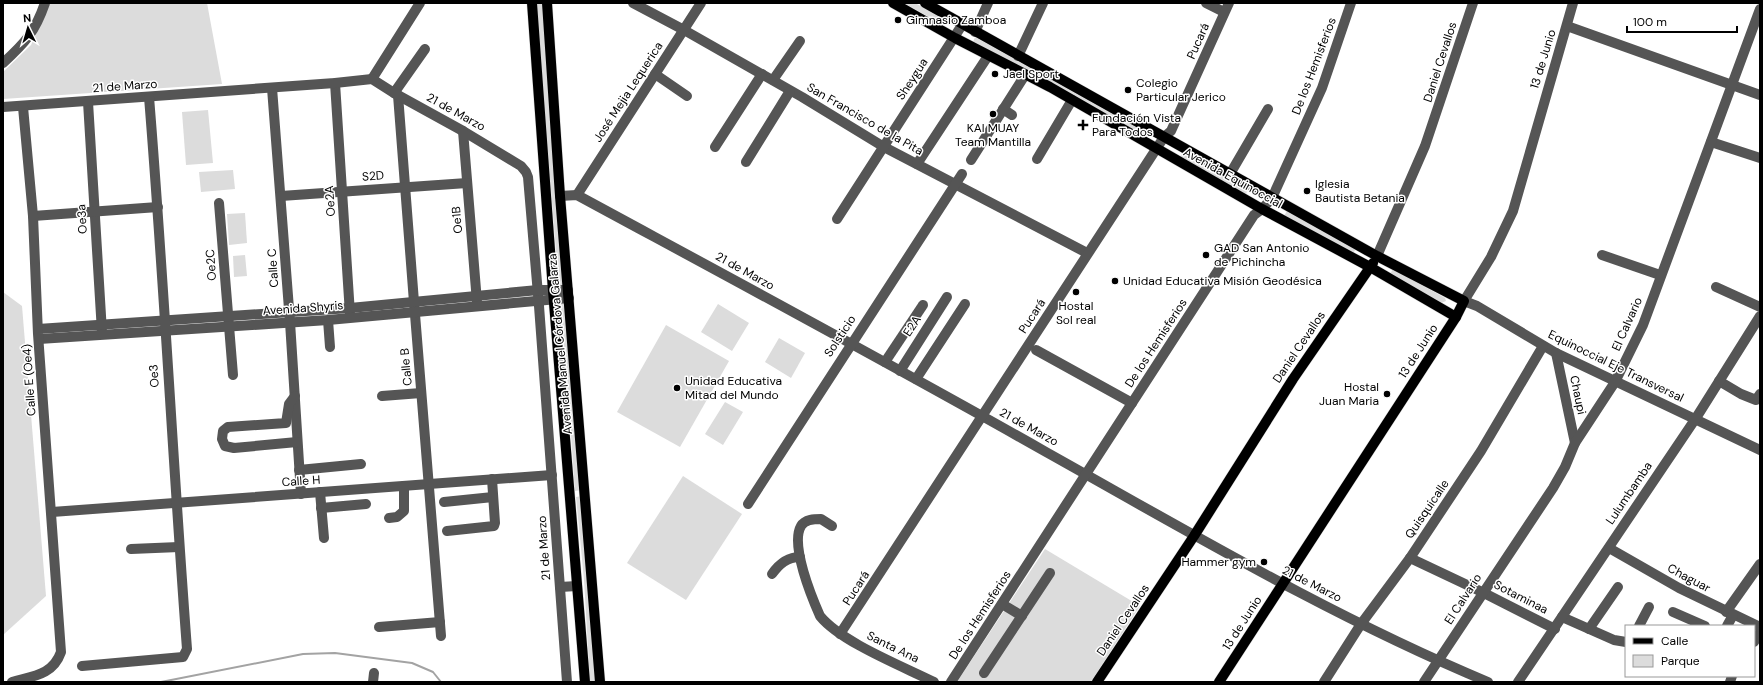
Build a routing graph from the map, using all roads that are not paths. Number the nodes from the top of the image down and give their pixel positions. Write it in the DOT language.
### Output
graph roads {
  1 [pos="45,3"];
  2 [pos="420,3"];
  3 [pos="532,3"];
  4 [pos="547,3"];
  5 [pos="633,3"];
  6 [pos="702,3"];
  7 [pos="893,3"];
  8 [pos="925,3"];
  9 [pos="988,3"];
  10 [pos="1043,3"];
  11 [pos="1206,3"];
  12 [pos="1351,3"];
  13 [pos="1473,3"];
  14 [pos="1573,3"];
  15 [pos="1226,8"];
  16 [pos="1760,9"];
  17 [pos="962,25"];
  18 [pos="1567,26"];
  19 [pos="684,30"];
  20 [pos="975,32"];
  21 [pos="955,38"];
  22 [pos="800,40"];
  23 [pos="425,49"];
  24 [pos="988,56"];
  25 [pos="1018,56"];
  26 [pos="3,63"];
  27 [pos="656,74"];
  28 [pos="762,74"];
  29 [pos="1025,75"];
  30 [pos="372,79"];
  31 [pos="773,80"];
  32 [pos="335,83"];
  33 [pos="1730,86"];
  34 [pos="272,88"];
  35 [pos="790,90"];
  36 [pos="396,94"];
  37 [pos="687,96"];
  38 [pos="1760,96"];
  39 [pos="149,97"];
  40 [pos="1072,100"];
  41 [pos="88,102"];
  42 [pos="3,107"];
  43 [pos="23,107"];
  44 [pos="1003,109"];
  45 [pos="1268,109"];
  46 [pos="1012,114"];
  47 [pos="464,131"];
  48 [pos="1164,137"];
  49 [pos="1711,142"];
  50 [pos="715,147"];
  51 [pos="884,147"];
  52 [pos="1157,150"];
  53 [pos="1760,158"];
  54 [pos="1037,159"];
  55 [pos="972,160"];
  56 [pos="746,162"];
  57 [pos="917,164"];
  58 [pos="962,174"];
  59 [pos="1230,174"];
  60 [pos="467,183"];
  61 [pos="956,184"];
  62 [pos="406,187"];
  63 [pos="343,192"];
  64 [pos="577,195"];
  65 [pos="280,196"];
  66 [pos="560,196"];
  67 [pos="1272,198"];
  68 [pos="219,203"];
  69 [pos="158,208"];
  70 [pos="1262,209"];
  71 [pos="95,212"];
  72 [pos="33,216"];
  73 [pos="837,219"];
  74 [pos="1087,253"];
  75 [pos="1602,255"];
  76 [pos="1377,256"];
  77 [pos="1370,267"];
  78 [pos="1660,275"];
  79 [pos="1716,287"];
  80 [pos="538,290"];
  81 [pos="569,294"];
  82 [pos="554,295"];
  83 [pos="476,296"];
  84 [pos="947,297"];
  85 [pos="539,301"];
  86 [pos="1464,301"];
  87 [pos="414,302"];
  88 [pos="965,304"];
  89 [pos="923,305"];
  90 [pos="477,307"];
  91 [pos="1760,307"];
  92 [pos="289,311"];
  93 [pos="350,313"];
  94 [pos="415,313"];
  95 [pos="1760,316"];
  96 [pos="1456,317"];
  97 [pos="164,320"];
  98 [pos="328,320"];
  99 [pos="228,321"];
  100 [pos="290,322"];
  101 [pos="102,325"];
  102 [pos="164,331"];
  103 [pos="38,334"];
  104 [pos="102,335"];
  105 [pos="851,344"];
  106 [pos="1544,346"];
  107 [pos="330,347"];
  108 [pos="1036,350"];
  109 [pos="1556,353"];
  110 [pos="885,362"];
  111 [pos="900,371"];
  112 [pos="233,375"];
  113 [pos="916,379"];
  114 [pos="1615,382"];
  115 [pos="1719,382"];
  116 [pos="421,393"];
  117 [pos="295,396"];
  118 [pos="382,396"];
  119 [pos="1759,399"];
  120 [pos="1132,403"];
  121 [pos="983,416"];
  122 [pos="1696,418"];
  123 [pos="297,442"];
  124 [pos="1575,443"];
  125 [pos="1760,450"];
  126 [pos="361,464"];
  127 [pos="299,470"];
  128 [pos="1087,474"];
  129 [pos="552,475"];
  130 [pos="492,479"];
  131 [pos="428,484"];
  132 [pos="404,486"];
  133 [pos="320,492"];
  134 [pos="586,492"];
  135 [pos="570,493"];
  136 [pos="300,494"];
  137 [pos="493,497"];
  138 [pos="444,502"];
  139 [pos="176,504"];
  140 [pos="366,504"];
  141 [pos="748,504"];
  142 [pos="321,508"];
  143 [pos="52,512"];
  144 [pos="389,518"];
  145 [pos="832,526"];
  146 [pos="447,531"];
  147 [pos="1194,536"];
  148 [pos="324,538"];
  149 [pos="179,547"];
  150 [pos="1609,548"];
  151 [pos="131,549"];
  152 [pos="800,557"];
  153 [pos="1410,558"];
  154 [pos="1760,564"];
  155 [pos="1050,573"];
  156 [pos="772,574"];
  157 [pos="1283,583"];
  158 [pos="577,586"];
  159 [pos="560,587"];
  160 [pos="1618,587"];
  161 [pos="1482,592"];
  162 [pos="1002,604"];
  163 [pos="1649,607"];
  164 [pos="1673,612"];
  165 [pos="1730,614"];
  166 [pos="1022,616"];
  167 [pos="1562,618"];
  168 [pos="440,622"];
  169 [pos="1361,624"];
  170 [pos="1640,625"];
  171 [pos="1703,625"];
  172 [pos="1727,625"];
  173 [pos="1760,627"];
  174 [pos="378,628"];
  175 [pos="1555,629"];
  176 [pos="1589,629"];
  177 [pos="840,634"];
  178 [pos="441,636"];
  179 [pos="1625,642"];
  180 [pos="1438,661"];
  181 [pos="82,666"];
  182 [pos="984,673"];
  183 [pos="12,682"];
  184 [pos="567,682"];
  185 [pos="585,682"];
  186 [pos="600,682"];
  187 [pos="934,682"];
  188 [pos="951,682"];
  189 [pos="1097,682"];
  190 [pos="1219,682"];
  191 [pos="1324,682"];
  192 [pos="1424,682"];
  193 [pos="1488,682"];
  194 [pos="1518,682"];
  1 -- 26 [label="street"];
  2 -- 30 [label="street"];
  3 -- 82 [label="main road, Avenida Manuel Córdova Galarza"];
  4 -- 66 [label="main road, Avenida Manuel Córdova Galarza"];
  5 -- 19 [label="street, San Francisco de la Pita"];
  6 -- 19 [label="street, José Mejia Lequerica"];
  7 -- 21 [label="main road, Avenida Equinoccial"];
  8 -- 17 [label="main road, Avenida Equinoccial"];
  9 -- 20 [label="street"];
  10 -- 25 [label="street"];
  11 -- 15 [label="street"];
  12 -- 67 [label="street, De los Hemisferios"];
  13 -- 76 [label="street, Daniel Cevallos"];
  14 -- 18 [label="street, 13 de Junio"];
  15 -- 48 [label="street, Pucará"];
  16 -- 33 [label="street, El Calvario"];
  17 -- 20 [label="main road, Avenida Equinoccial"];
  17 -- 21 [label="street, Sheygua"];
  18 -- 33 [label="street"];
  18 -- 86 [label="street, 13 de Junio"];
  19 -- 27 [label="street, José Mejia Lequerica"];
  19 -- 28 [label="street, San Francisco de la Pita"];
  20 -- 25 [label="main road, Avenida Equinoccial"];
  21 -- 24 [label="main road, Avenida Equinoccial"];
  21 -- 51 [label="street, Sheygua"];
  22 -- 31 [label="street"];
  23 -- 36 [label="street"];
  24 -- 29 [label="main road, Avenida Equinoccial"];
  24 -- 57 [label="street"];
  25 -- 48 [label="main road, Avenida Equinoccial"];
  27 -- 37 [label="street"];
  27 -- 64 [label="street, José Mejia Lequerica"];
  28 -- 31 [label="street, San Francisco de la Pita"];
  28 -- 50 [label="street"];
  29 -- 40 [label="main road, Avenida Equinoccial"];
  29 -- 44 [label="street"];
  30 -- 32 [label="street, 21 de Marzo"];
  30 -- 36 [label="street, 21 de Marzo"];
  31 -- 35 [label="street, San Francisco de la Pita"];
  32 -- 34 [label="street, 21 de Marzo"];
  32 -- 63 [label="street, Oe2A"];
  33 -- 38 [label="street"];
  33 -- 49 [label="street, El Calvario"];
  34 -- 39 [label="street, 21 de Marzo"];
  34 -- 65 [label="street, Calle C"];
  35 -- 51 [label="street, San Francisco de la Pita"];
  35 -- 56 [label="street"];
  36 -- 47 [label="street, 21 de Marzo"];
  36 -- 62 [label="street, Calle B"];
  39 -- 41 [label="street, 21 de Marzo"];
  39 -- 69 [label="street, Oe3"];
  40 -- 52 [label="main road, Avenida Equinoccial"];
  40 -- 54 [label="street"];
  41 -- 43 [label="street, 21 de Marzo"];
  41 -- 71 [label="street, Oe3a"];
  42 -- 43 [label="street, 21 de Marzo"];
  43 -- 72 [label="street, Calle E (Oe4)"];
  44 -- 46 [label="street"];
  44 -- 55 [label="street"];
  45 -- 59 [label="street"];
  47 -- 60 [label="street, Oe1B"];
  47 -- 80 [label="street, 21 de Marzo"];
  48 -- 52 [label="street, Pucará"];
  48 -- 59 [label="main road, Avenida Equinoccial"];
  49 -- 53 [label="street"];
  49 -- 78 [label="street, El Calvario"];
  51 -- 57 [label="street, San Francisco de la Pita"];
  51 -- 73 [label="street, Sheygua"];
  52 -- 70 [label="main road, Avenida Equinoccial"];
  52 -- 74 [label="street, Pucará"];
  57 -- 61 [label="street, San Francisco de la Pita"];
  58 -- 61 [label="street, Solsticio"];
  59 -- 67 [label="main road, Avenida Equinoccial"];
  60 -- 62 [label="street, S2D"];
  60 -- 83 [label="street, Oe1B"];
  61 -- 74 [label="street, San Francisco de la Pita"];
  61 -- 105 [label="street, Solsticio"];
  62 -- 63 [label="street, S2D"];
  62 -- 87 [label="street, Calle B"];
  63 -- 65 [label="street, S2D"];
  63 -- 93 [label="street, Oe2A"];
  64 -- 66 [label="street"];
  64 -- 105 [label="street, 21 de Marzo"];
  65 -- 92 [label="street, Calle C"];
  66 -- 81 [label="main road, Avenida Manuel Córdova Galarza"];
  67 -- 70 [label="street, De los Hemisferios"];
  67 -- 76 [label="main road, Avenida Equinoccial"];
  68 -- 99 [label="street, Oe2C"];
  69 -- 71 [label="street"];
  69 -- 97 [label="street, Oe3"];
  70 -- 77 [label="main road, Avenida Equinoccial"];
  70 -- 120 [label="street, De los Hemisferios"];
  71 -- 72 [label="street"];
  71 -- 101 [label="street, Oe3a"];
  72 -- 103 [label="street, Calle E (Oe4)"];
  74 -- 121 [label="street, Pucará"];
  75 -- 78 [label="street"];
  76 -- 77 [label="main road, Daniel Cevallos"];
  76 -- 86 [label="main road, Avenida Equinoccial"];
  77 -- 96 [label="main road, Avenida Equinoccial"];
  77 -- 147 [label="main road, Daniel Cevallos"];
  78 -- 114 [label="street, El Calvario"];
  79 -- 91 [label="street"];
  80 -- 82 [label="street, Avenida Shyris"];
  80 -- 83 [label="street, Avenida Shyris"];
  80 -- 85 [label="street, 21 de Marzo"];
  81 -- 82 [label="street, Avenida Shyris"];
  81 -- 134 [label="main road, Avenida Manuel Córdova Galarza"];
  82 -- 85 [label="street, Avenida Shyris"];
  82 -- 135 [label="main road, Avenida Manuel Córdova Galarza"];
  83 -- 87 [label="street, Avenida Shyris"];
  83 -- 90 [label="street, Oe1B"];
  84 -- 111 [label="street, E2A"];
  85 -- 90 [label="street, Avenida Shyris"];
  85 -- 129 [label="street, 21 de Marzo"];
  86 -- 96 [label="main road, 13 de Junio"];
  86 -- 106 [label="street, Equinoccial Eje Transversal"];
  87 -- 93 [label="street, Avenida Shyris"];
  87 -- 94 [label="street, Calle B"];
  88 -- 113 [label="street"];
  89 -- 110 [label="street"];
  90 -- 94 [label="street, Avenida Shyris"];
  92 -- 93 [label="street, Avenida Shyris"];
  92 -- 99 [label="street, Avenida Shyris"];
  92 -- 100 [label="street, Calle C"];
  93 -- 94 [label="street, Avenida Shyris"];
  93 -- 98 [label="street, Avenida Shyris"];
  94 -- 116 [label="street, Calle B"];
  95 -- 115 [label="street, Lulumbamba"];
  96 -- 157 [label="main road, 13 de Junio"];
  97 -- 99 [label="street, Avenida Shyris"];
  97 -- 101 [label="street, Avenida Shyris"];
  97 -- 102 [label="street, Oe3"];
  98 -- 100 [label="street, Avenida Shyris"];
  98 -- 107 [label="street"];
  99 -- 100 [label="street, Avenida Shyris"];
  99 -- 102 [label="street, Avenida Shyris"];
  99 -- 112 [label="street, Oe2C"];
  100 -- 117 [label="street, Calle C"];
  101 -- 103 [label="street, Avenida Shyris"];
  101 -- 104 [label="street, Oe3a"];
  102 -- 104 [label="street, Avenida Shyris"];
  102 -- 139 [label="street, Oe3"];
  103 -- 104 [label="street, Avenida Shyris"];
  103 -- 143 [label="street, Calle E (Oe4)"];
  105 -- 110 [label="street, 21 de Marzo"];
  105 -- 141 [label="street, Solsticio"];
  106 -- 109 [label="street, Equinoccial Eje Transversal"];
  106 -- 153 [label="street, Quisquicalle"];
  108 -- 120 [label="street"];
  109 -- 114 [label="street, Equinoccial Eje Transversal"];
  109 -- 124 [label="street, Chaupi"];
  110 -- 111 [label="street, 21 de Marzo"];
  111 -- 113 [label="street, 21 de Marzo"];
  113 -- 121 [label="street, 21 de Marzo"];
  114 -- 122 [label="street, Equinoccial Eje Transversal"];
  114 -- 124 [label="street, El Calvario"];
  115 -- 119 [label="street"];
  115 -- 122 [label="street, Lulumbamba"];
  116 -- 118 [label="street"];
  116 -- 131 [label="street, Calle B"];
  117 -- 123 [label="street, Calle C"];
  117 -- 123 [label="street"];
  120 -- 128 [label="street, De los Hemisferios"];
  121 -- 128 [label="street, 21 de Marzo"];
  121 -- 177 [label="street, Pucará"];
  122 -- 125 [label="street, Equinoccial Eje Transversal"];
  122 -- 150 [label="street, Lulumbamba"];
  123 -- 127 [label="street, Calle C"];
  124 -- 161 [label="street, El Calvario"];
  126 -- 127 [label="street"];
  127 -- 136 [label="street, Calle C"];
  128 -- 147 [label="street, 21 de Marzo"];
  128 -- 162 [label="street, De los Hemisferios"];
  129 -- 130 [label="street, Calle H"];
  129 -- 159 [label="street, 21 de Marzo"];
  130 -- 131 [label="street, Calle H"];
  130 -- 137 [label="street"];
  131 -- 132 [label="street, Calle H"];
  131 -- 168 [label="street, Calle B"];
  132 -- 133 [label="street, Calle H"];
  132 -- 144 [label="street"];
  133 -- 136 [label="street, Calle H"];
  133 -- 142 [label="street"];
  134 -- 135 [label="main road"];
  134 -- 186 [label="main road, Avenida Manuel Córdova Galarza"];
  135 -- 158 [label="main road, Avenida Manuel Córdova Galarza"];
  136 -- 139 [label="street, Calle H"];
  137 -- 138 [label="street"];
  137 -- 146 [label="street"];
  139 -- 143 [label="street, Calle H"];
  139 -- 149 [label="street, Oe3"];
  140 -- 142 [label="street"];
  142 -- 148 [label="street"];
  143 -- 183 [label="street, Calle E (Oe4)"];
  145 -- 152 [label="street, Santa Ana"];
  147 -- 157 [label="street, 21 de Marzo"];
  147 -- 189 [label="main road, Daniel Cevallos"];
  149 -- 151 [label="street"];
  149 -- 181 [label="street, Oe3"];
  150 -- 165 [label="street, Chaguar"];
  150 -- 167 [label="street, Lulumbamba"];
  152 -- 156 [label="street"];
  152 -- 177 [label="street, Santa Ana"];
  153 -- 161 [label="street, Sotaminaa"];
  153 -- 169 [label="street, Quisquicalle"];
  154 -- 165 [label="street"];
  155 -- 166 [label="street"];
  157 -- 169 [label="street, 21 de Marzo"];
  157 -- 190 [label="main road, 13 de Junio"];
  158 -- 159 [label="street, 21 de Marzo"];
  158 -- 185 [label="main road, Avenida Manuel Córdova Galarza"];
  159 -- 184 [label="street, 21 de Marzo"];
  160 -- 176 [label="street"];
  161 -- 175 [label="street, Sotaminaa"];
  161 -- 180 [label="street, El Calvario"];
  162 -- 166 [label="street"];
  162 -- 188 [label="street, De los Hemisferios"];
  163 -- 170 [label="street"];
  164 -- 171 [label="street"];
  165 -- 172 [label="street"];
  165 -- 173 [label="street, Chaguar"];
  166 -- 182 [label="street"];
  167 -- 175 [label="street, Lulumbamba"];
  167 -- 176 [label="street"];
  168 -- 174 [label="street"];
  168 -- 178 [label="street, Calle B"];
  169 -- 180 [label="street, 21 de Marzo"];
  169 -- 191 [label="street, Quisquicalle"];
  175 -- 194 [label="street, Lulumbamba"];
  176 -- 179 [label="street"];
  177 -- 187 [label="street, Santa Ana"];
  180 -- 192 [label="street, El Calvario"];
  180 -- 193 [label="street, 21 de Marzo"];
}
